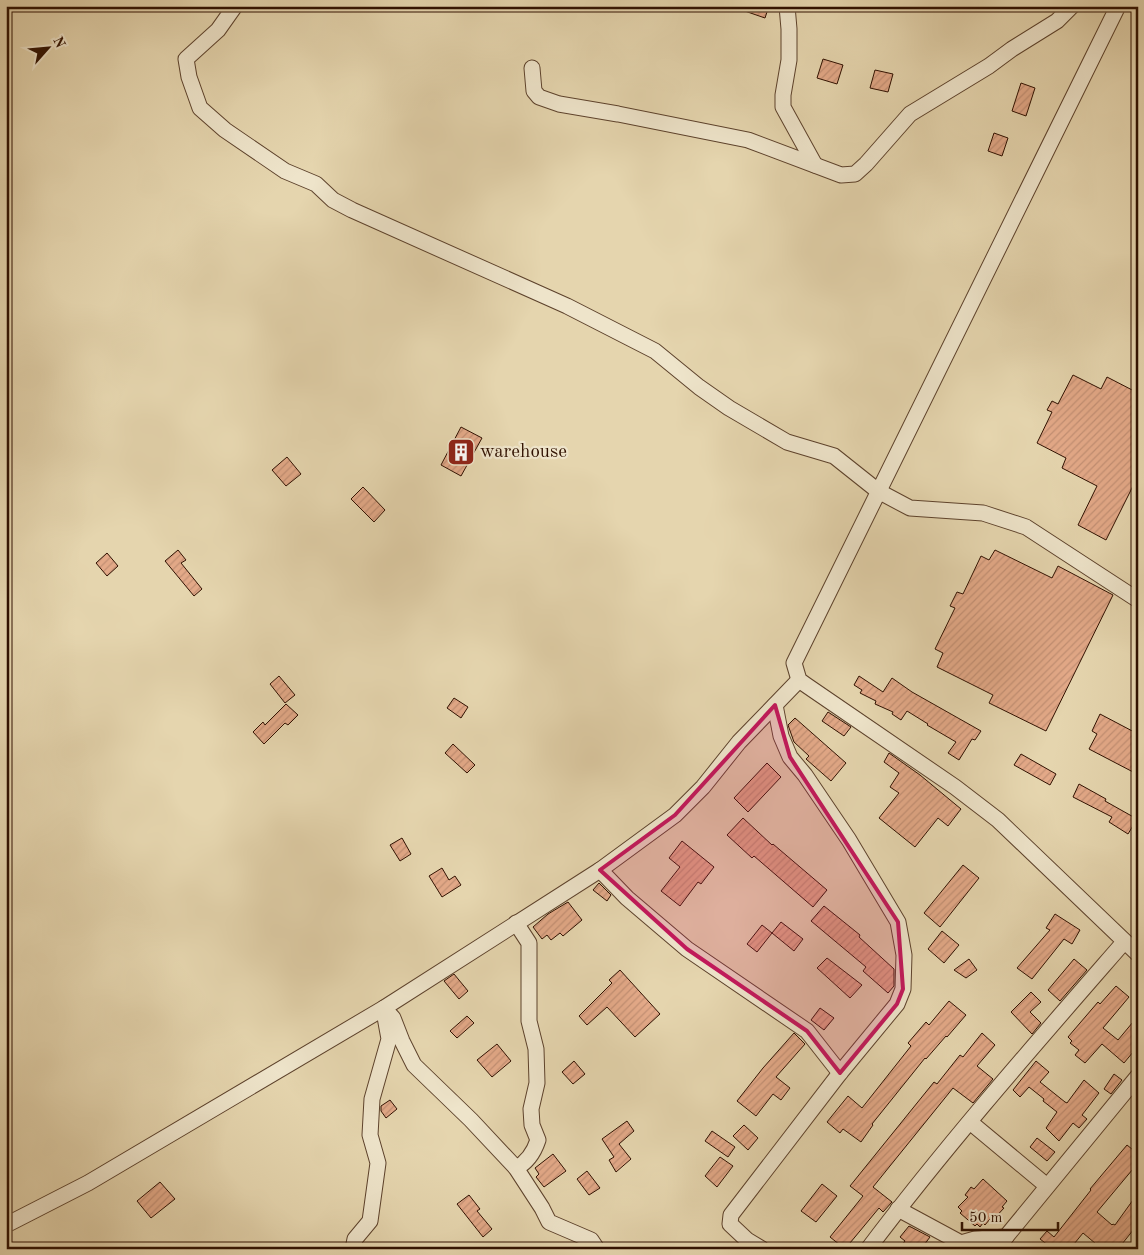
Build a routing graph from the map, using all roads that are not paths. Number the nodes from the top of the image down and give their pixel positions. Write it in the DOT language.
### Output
graph roads {
  1 [pos="234,6"];
  2 [pos="787,6"];
  3 [pos="1072,6"];
  4 [pos="1118,6"];
  5 [pos="532,68"];
  6 [pos="816,166"];
  7 [pos="878,491"];
  8 [pos="1138,600"];
  9 [pos="799,680"];
  10 [pos="775,705"];
  11 [pos="600,870"];
  12 [pos="516,923"];
  13 [pos="1124,942"];
  14 [pos="1138,954"];
  15 [pos="384,1008"];
  16 [pos="840,1073"];
  17 [pos="1138,1076"];
  18 [pos="970,1122"];
  19 [pos="516,1168"];
  20 [pos="1047,1186"];
  21 [pos="898,1208"];
  22 [pos="6,1225"];
  23 [pos="1001,1243"];
  24 [pos="964,1246"];
  25 [pos="352,1249"];
  26 [pos="597,1249"];
  27 [pos="762,1249"];
  28 [pos="868,1249"];
  1 -- 7 [label="street"];
  2 -- 6 [label="street"];
  3 -- 6 [label="street"];
  4 -- 7 [label="street"];
  5 -- 6 [label="street"];
  7 -- 8 [label="street"];
  7 -- 9 [label="street"];
  9 -- 10 [label="street"];
  9 -- 13 [label="street"];
  10 -- 11 [label="street"];
  10 -- 16 [label="street"];
  11 -- 12 [label="street"];
  11 -- 16 [label="street"];
  12 -- 15 [label="street"];
  12 -- 19 [label="street"];
  13 -- 14 [label="street"];
  13 -- 18 [label="street"];
  15 -- 19 [label="street"];
  15 -- 22 [label="street"];
  15 -- 25 [label="street"];
  16 -- 27 [label="street"];
  17 -- 20 [label="street"];
  18 -- 20 [label="street"];
  18 -- 21 [label="street"];
  19 -- 26 [label="street"];
  20 -- 23 [label="street"];
  21 -- 24 [label="street"];
  21 -- 28 [label="street"];
  23 -- 24 [label="street"];
}
